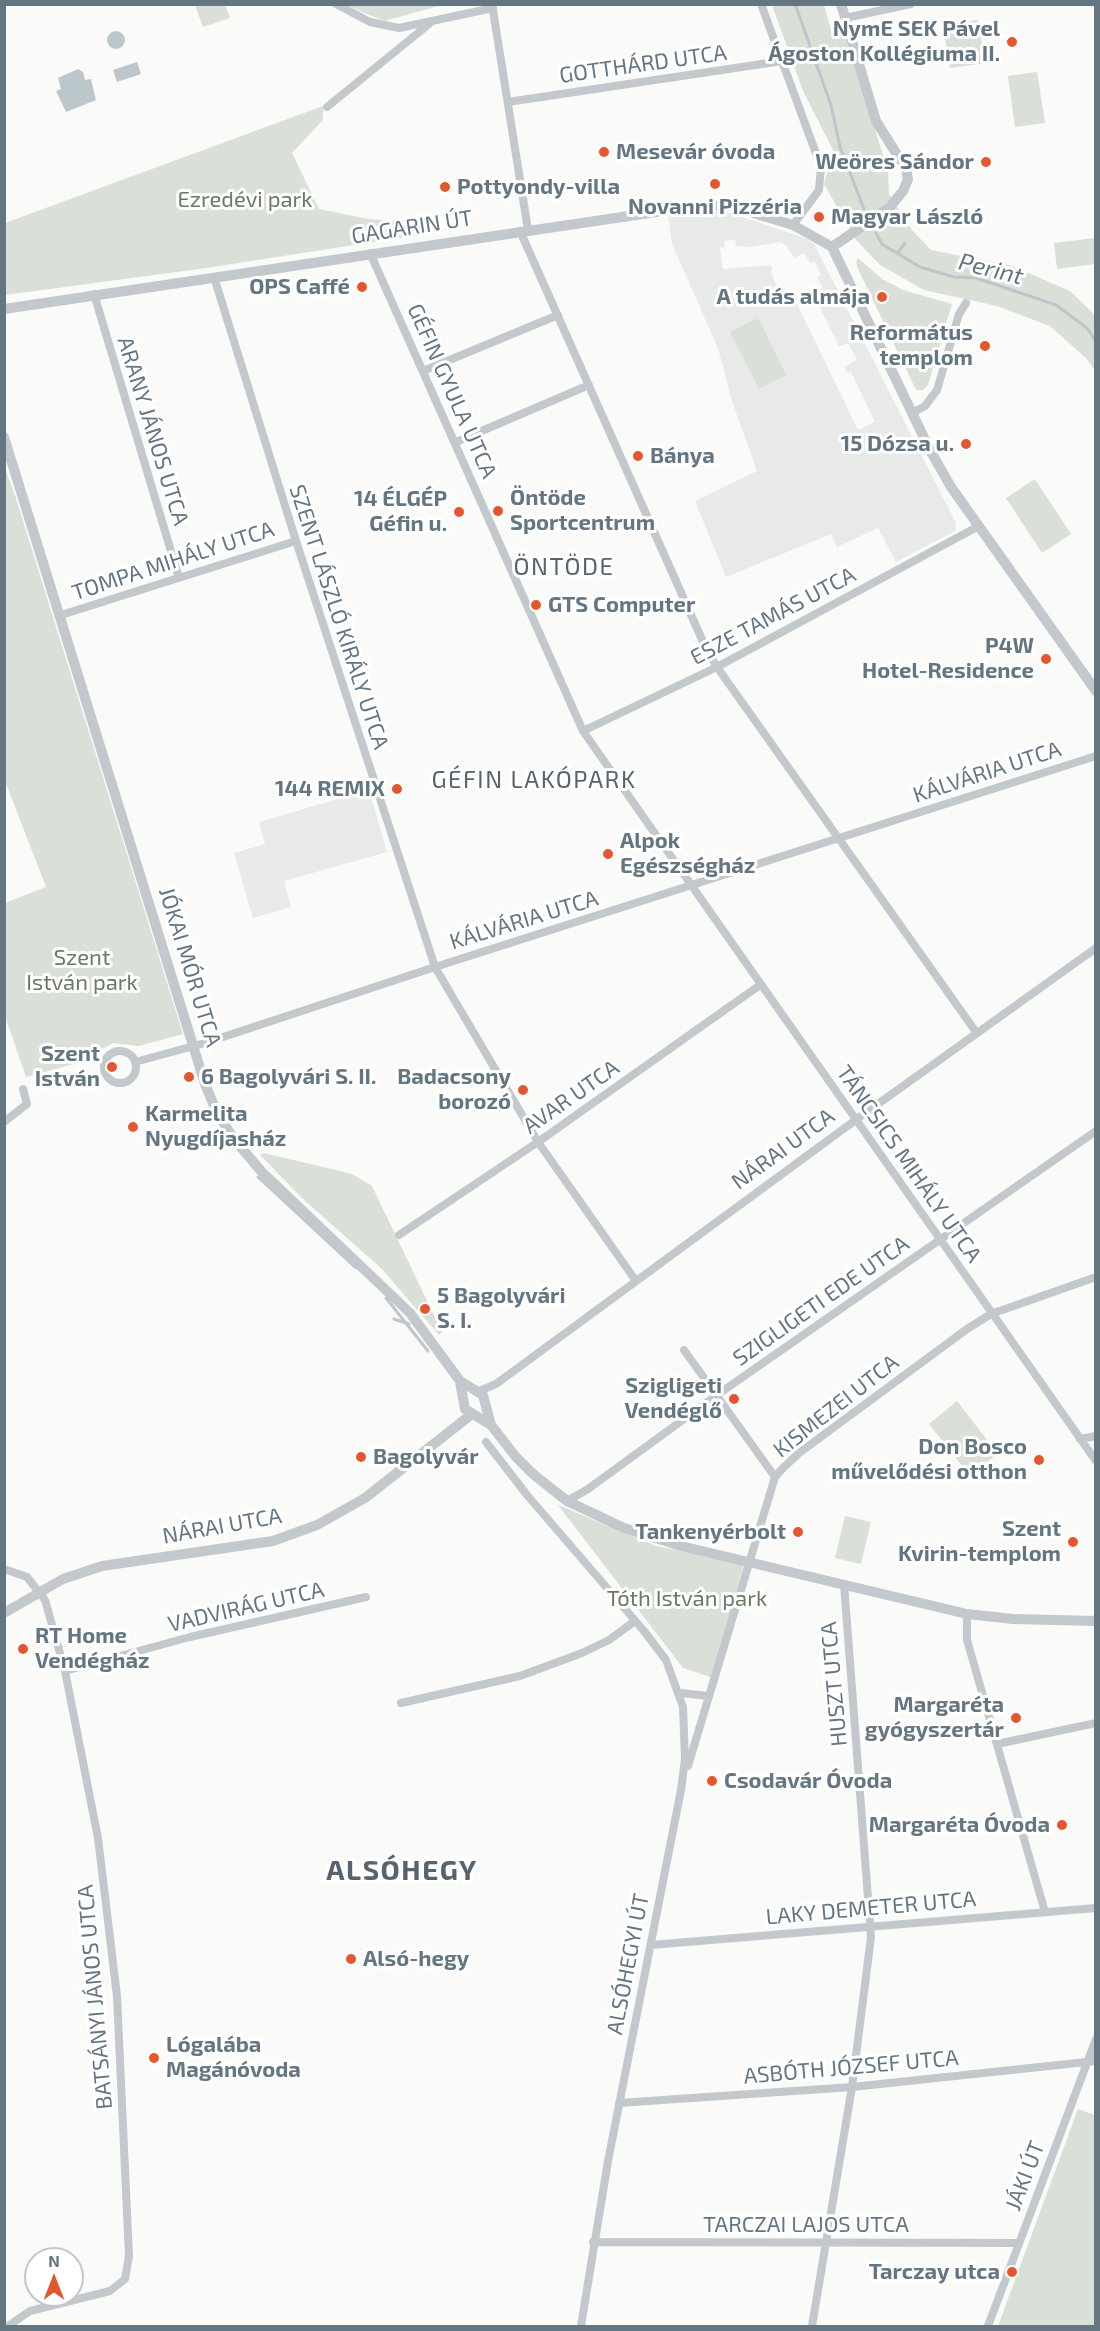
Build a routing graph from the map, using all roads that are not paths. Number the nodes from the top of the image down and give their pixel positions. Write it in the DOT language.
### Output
graph roads {
  1 [pos="336,4"];
  2 [pos="761,4"];
  3 [pos="841,4"];
  4 [pos="911,4"];
  5 [pos="493,6"];
  6 [pos="845,18"];
  7 [pos="431,23"];
  8 [pos="782,61"];
  9 [pos="508,102"];
  10 [pos="327,107"];
  11 [pos="793,225"];
  12 [pos="524,230"];
  13 [pos="832,247"];
  14 [pos="370,253"];
  15 [pos="214,277"];
  16 [pos="94,294"];
  17 [pos="966,303"];
  18 [pos="4,307"];
  19 [pos="558,315"];
  20 [pos="423,371"];
  21 [pos="589,385"];
  22 [pos="912,413"];
  23 [pos="4,437"];
  24 [pos="456,442"];
  25 [pos="4,454"];
  26 [pos="19,484"];
  27 [pos="977,527"];
  28 [pos="296,541"];
  29 [pos="178,578"];
  30 [pos="61,615"];
  31 [pos="717,667"];
  32 [pos="1095,691"];
  33 [pos="584,731"];
  34 [pos="1095,756"];
  35 [pos="838,838"];
  36 [pos="694,886"];
  37 [pos="1095,948"];
  38 [pos="435,967"];
  39 [pos="760,985"];
  40 [pos="976,1032"];
  41 [pos="194,1046"];
  42 [pos="135,1062"];
  43 [pos="23,1089"];
  44 [pos="857,1119"];
  45 [pos="4,1122"];
  46 [pos="1095,1131"];
  47 [pos="538,1142"];
  48 [pos="399,1235"];
  49 [pos="940,1241"];
  50 [pos="1095,1277"];
  51 [pos="636,1281"];
  52 [pos="991,1314"];
  53 [pos="684,1350"];
  54 [pos="460,1382"];
  55 [pos="496,1384"];
  56 [pos="476,1392"];
  57 [pos="717,1395"];
  58 [pos="486,1402"];
  59 [pos="469,1409"];
  60 [pos="491,1425"];
  61 [pos="1095,1436"];
  62 [pos="1080,1439"];
  63 [pos="486,1442"];
  64 [pos="1095,1461"];
  65 [pos="775,1477"];
  66 [pos="567,1500"];
  67 [pos="750,1561"];
  68 [pos="4,1569"];
  69 [pos="844,1584"];
  70 [pos="39,1591"];
  71 [pos="366,1597"];
  72 [pos="4,1613"];
  73 [pos="966,1614"];
  74 [pos="635,1621"];
  75 [pos="1095,1621"];
  76 [pos="65,1671"];
  77 [pos="680,1693"];
  78 [pos="709,1696"];
  79 [pos="401,1703"];
  80 [pos="1095,1723"];
  81 [pos="997,1744"];
  82 [pos="681,1790"];
  83 [pos="1095,1908"];
  84 [pos="1045,1912"];
  85 [pos="871,1925"];
  86 [pos="651,1945"];
  87 [pos="1095,2039"];
  88 [pos="1091,2062"];
  89 [pos="852,2087"];
  90 [pos="619,2103"];
  91 [pos="593,2242"];
  92 [pos="1019,2243"];
  93 [pos="825,2244"];
  94 [pos="8,2326"];
  95 [pos="581,2326"];
  96 [pos="812,2326"];
  97 [pos="988,2326"];
  1 -- 7 [label="street"];
  2 -- 8 [label="street"];
  3 -- 6 [label="street"];
  4 -- 6 [label="street"];
  5 -- 7 [label="street"];
  5 -- 9 [label="street"];
  6 -- 13 [label="street"];
  7 -- 10 [label="street"];
  8 -- 9 [label="street, GOTTHÁRD UTCA"];
  8 -- 11 [label="street"];
  9 -- 12 [label="street"];
  11 -- 12 [label="street, GAGARIN ÚT"];
  11 -- 13 [label="street, GAGARIN ÚT"];
  12 -- 14 [label="street, GAGARIN ÚT"];
  12 -- 19 [label="street"];
  13 -- 22 [label="street"];
  14 -- 15 [label="street, GAGARIN ÚT"];
  14 -- 20 [label="street, GÉFIN GYULA UTCA"];
  15 -- 16 [label="street, GAGARIN ÚT"];
  15 -- 28 [label="street, SZENT LÁSZLÓ KIRÁLY UTCA"];
  16 -- 18 [label="street, GAGARIN ÚT"];
  16 -- 29 [label="street, ARANY JÁNOS UTCA"];
  17 -- 22 [label="street"];
  19 -- 20 [label="street"];
  19 -- 21 [label="street"];
  20 -- 24 [label="street, GÉFIN GYULA UTCA"];
  21 -- 24 [label="street"];
  21 -- 31 [label="street"];
  22 -- 27 [label="street"];
  23 -- 26 [label="street, JÓKAI MÓR UTCA"];
  24 -- 33 [label="street, GÉFIN GYULA UTCA"];
  25 -- 26 [label="street, JÓKAI MÓR UTCA"];
  26 -- 30 [label="street, JÓKAI MÓR UTCA"];
  27 -- 31 [label="street, ESZE TAMÁS UTCA"];
  27 -- 32 [label="street"];
  28 -- 29 [label="street, TOMPA MIHÁLY UTCA"];
  28 -- 38 [label="street, SZENT LÁSZLÓ KIRÁLY UTCA"];
  29 -- 30 [label="street, TOMPA MIHÁLY UTCA"];
  30 -- 41 [label="street, JÓKAI MÓR UTCA"];
  31 -- 33 [label="street, ESZE TAMÁS UTCA"];
  31 -- 35 [label="street"];
  33 -- 36 [label="street, GÉFIN GYULA UTCA"];
  34 -- 35 [label="street, KÁLVÁRIA UTCA"];
  35 -- 36 [label="street, KÁLVÁRIA UTCA"];
  35 -- 40 [label="street"];
  36 -- 38 [label="street, KÁLVÁRIA UTCA"];
  36 -- 39 [label="street, TÁNCSICS MIHÁLY UTCA"];
  37 -- 40 [label="street, NÁRAI UTCA"];
  38 -- 41 [label="street, KÁLVÁRIA UTCA"];
  38 -- 47 [label="street, SZENT LÁSZLÓ KIRÁLY UTCA"];
  39 -- 44 [label="street, TÁNCSICS MIHÁLY UTCA"];
  39 -- 47 [label="street, AVAR UTCA"];
  40 -- 44 [label="street, NÁRAI UTCA"];
  41 -- 42 [label="street, KÁLVÁRIA UTCA"];
  41 -- 54 [label="street, JÓKAI MÓR UTCA"];
  43 -- 45 [label="street"];
  44 -- 49 [label="street, TÁNCSICS MIHÁLY UTCA"];
  44 -- 51 [label="street, NÁRAI UTCA"];
  46 -- 49 [label="street, SZIGLIGETI EDE UTCA"];
  47 -- 48 [label="street, AVAR UTCA"];
  47 -- 51 [label="street, SZENT LÁSZLÓ KIRÁLY UTCA"];
  49 -- 52 [label="street, TÁNCSICS MIHÁLY UTCA"];
  49 -- 57 [label="street, SZIGLIGETI EDE UTCA"];
  50 -- 52 [label="street, KISMEZEI UTCA"];
  51 -- 55 [label="street, NÁRAI UTCA"];
  52 -- 62 [label="street, TÁNCSICS MIHÁLY UTCA"];
  52 -- 65 [label="street, KISMEZEI UTCA"];
  53 -- 57 [label="street"];
  54 -- 56 [label="street, JÓKAI MÓR UTCA"];
  54 -- 59 [label="street, JÓKAI MÓR UTCA"];
  55 -- 56 [label="street, NÁRAI UTCA"];
  55 -- 58 [label="street, NÁRAI UTCA"];
  56 -- 58 [label="street, JÓKAI MÓR UTCA"];
  56 -- 59 [label="street"];
  57 -- 65 [label="street"];
  57 -- 66 [label="street, SZIGLIGETI EDE UTCA"];
  58 -- 59 [label="street"];
  58 -- 60 [label="street"];
  59 -- 60 [label="street"];
  59 -- 70 [label="street, NÁRAI UTCA"];
  60 -- 66 [label="street"];
  61 -- 62 [label="street"];
  62 -- 64 [label="street, TÁNCSICS MIHÁLY UTCA"];
  63 -- 74 [label="street, ALSÓHEGYI ÚT"];
  65 -- 67 [label="street, KISMEZEI UTCA"];
  66 -- 67 [label="street"];
  67 -- 69 [label="street"];
  67 -- 78 [label="street, KISMEZEI UTCA"];
  68 -- 70 [label="street"];
  69 -- 73 [label="street"];
  69 -- 85 [label="street, HUSZT UTCA"];
  70 -- 72 [label="street, NÁRAI UTCA"];
  70 -- 76 [label="street, BATSÁNYI JÁNOS UTCA"];
  71 -- 76 [label="street, VADVIRÁG UTCA"];
  73 -- 75 [label="street"];
  73 -- 81 [label="street"];
  74 -- 77 [label="street, ALSÓHEGYI ÚT"];
  74 -- 79 [label="street"];
  76 -- 94 [label="street, BATSÁNYI JÁNOS UTCA"];
  77 -- 78 [label="street"];
  77 -- 82 [label="street, ALSÓHEGYI ÚT"];
  78 -- 82 [label="street, KISMEZEI UTCA"];
  80 -- 81 [label="street"];
  81 -- 84 [label="street"];
  82 -- 86 [label="street, ALSÓHEGYI ÚT"];
  83 -- 84 [label="street, LAKY DEMETER UTCA"];
  84 -- 85 [label="street, LAKY DEMETER UTCA"];
  85 -- 86 [label="street, LAKY DEMETER UTCA"];
  85 -- 89 [label="street, HUSZT UTCA"];
  86 -- 90 [label="street, ALSÓHEGYI ÚT"];
  87 -- 88 [label="street, JÁKI ÚT"];
  88 -- 89 [label="street, ASBÓTH JÓZSEF UTCA"];
  88 -- 92 [label="street, JÁKI ÚT"];
  89 -- 90 [label="street, ASBÓTH JÓZSEF UTCA"];
  89 -- 93 [label="street, HUSZT UTCA"];
  90 -- 91 [label="street, ALSÓHEGYI ÚT"];
  91 -- 93 [label="street, TARCZAI LAJOS UTCA"];
  91 -- 95 [label="street, ALSÓHEGYI ÚT"];
  92 -- 93 [label="street, TARCZAI LAJOS UTCA"];
  92 -- 97 [label="street, JÁKI ÚT"];
  93 -- 96 [label="street, HUSZT UTCA"];
}
